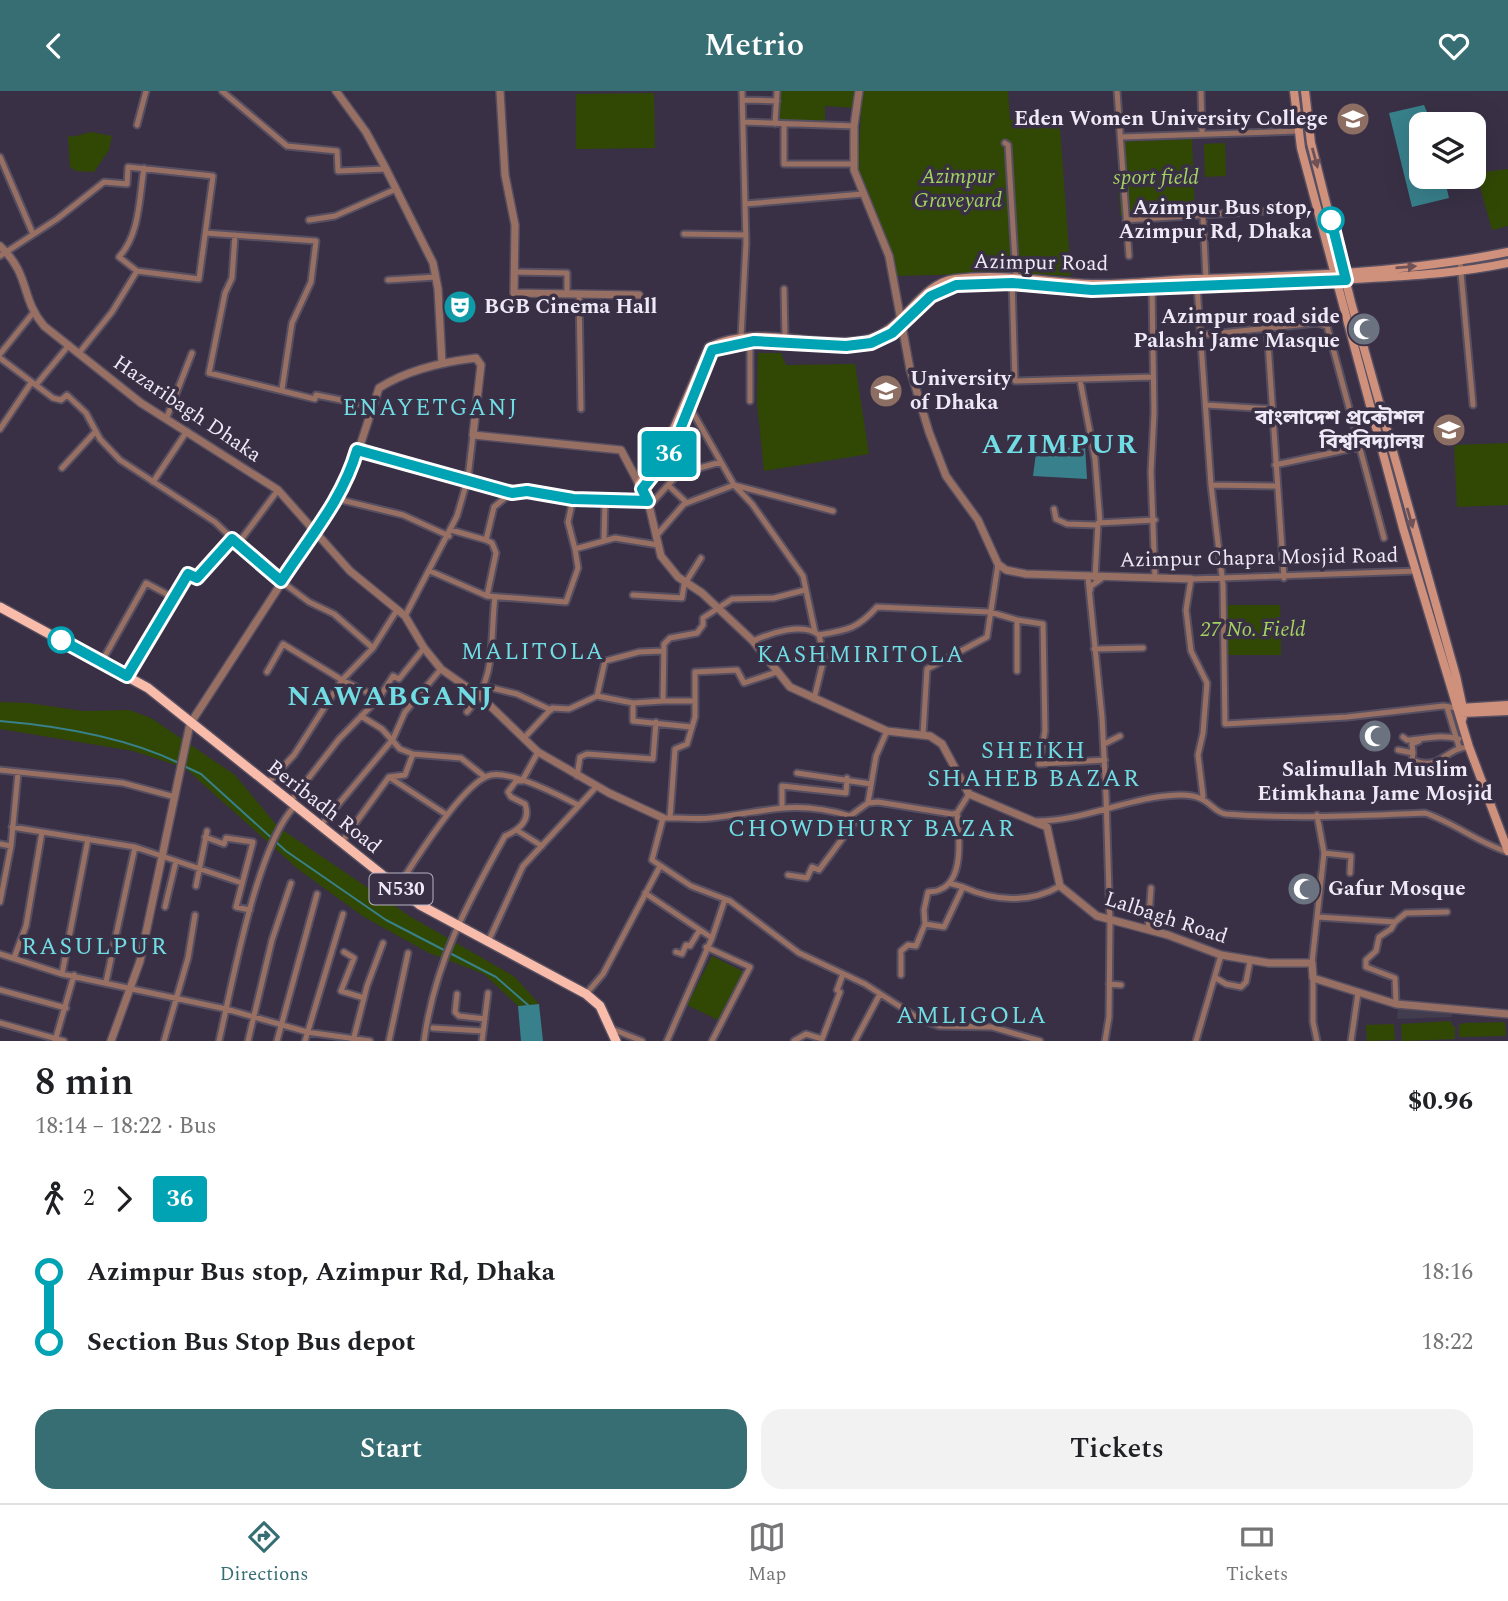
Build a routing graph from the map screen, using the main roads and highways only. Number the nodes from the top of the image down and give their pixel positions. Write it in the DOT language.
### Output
graph roads {
  1 [pos="1294,91"];
  2 [pos="1305,91"];
  3 [pos="1508,252"];
  4 [pos="1508,263"];
  5 [pos="1342,280"];
  6 [pos="902,322"];
  7 [pos="747,338"];
  8 [pos="640,486"];
  9 [pos="0,607"];
  10 [pos="1508,705"];
  11 [pos="1459,711"];
  12 [pos="1508,711"];
  13 [pos="1508,852"];
  14 [pos="616,1041"];
  1 -- 5 [label="main road"];
  2 -- 5 [label="main road, one-way"];
  5 -- 3 [label="main road, Azimpur Road, one-way"];
  4 -- 5 [label="main road, Azimpur Road"];
  5 -- 6 [label="main road, Azimpur Road"];
  5 -- 11 [label="main road, one-way"];
  5 -- 11 [label="main road"];
  6 -- 7 [label="main road, Azimpur Road"];
  6 -- 7 [label="main road, Azimpur Road"];
  7 -- 8 [label="main road, Azimpur Road"];
  9 -- 14 [label="highway, Beribadh Road / N530"];
  10 -- 11 [label="main road"];
  11 -- 12 [label="main road"];
  11 -- 13 [label="main road"];
}
